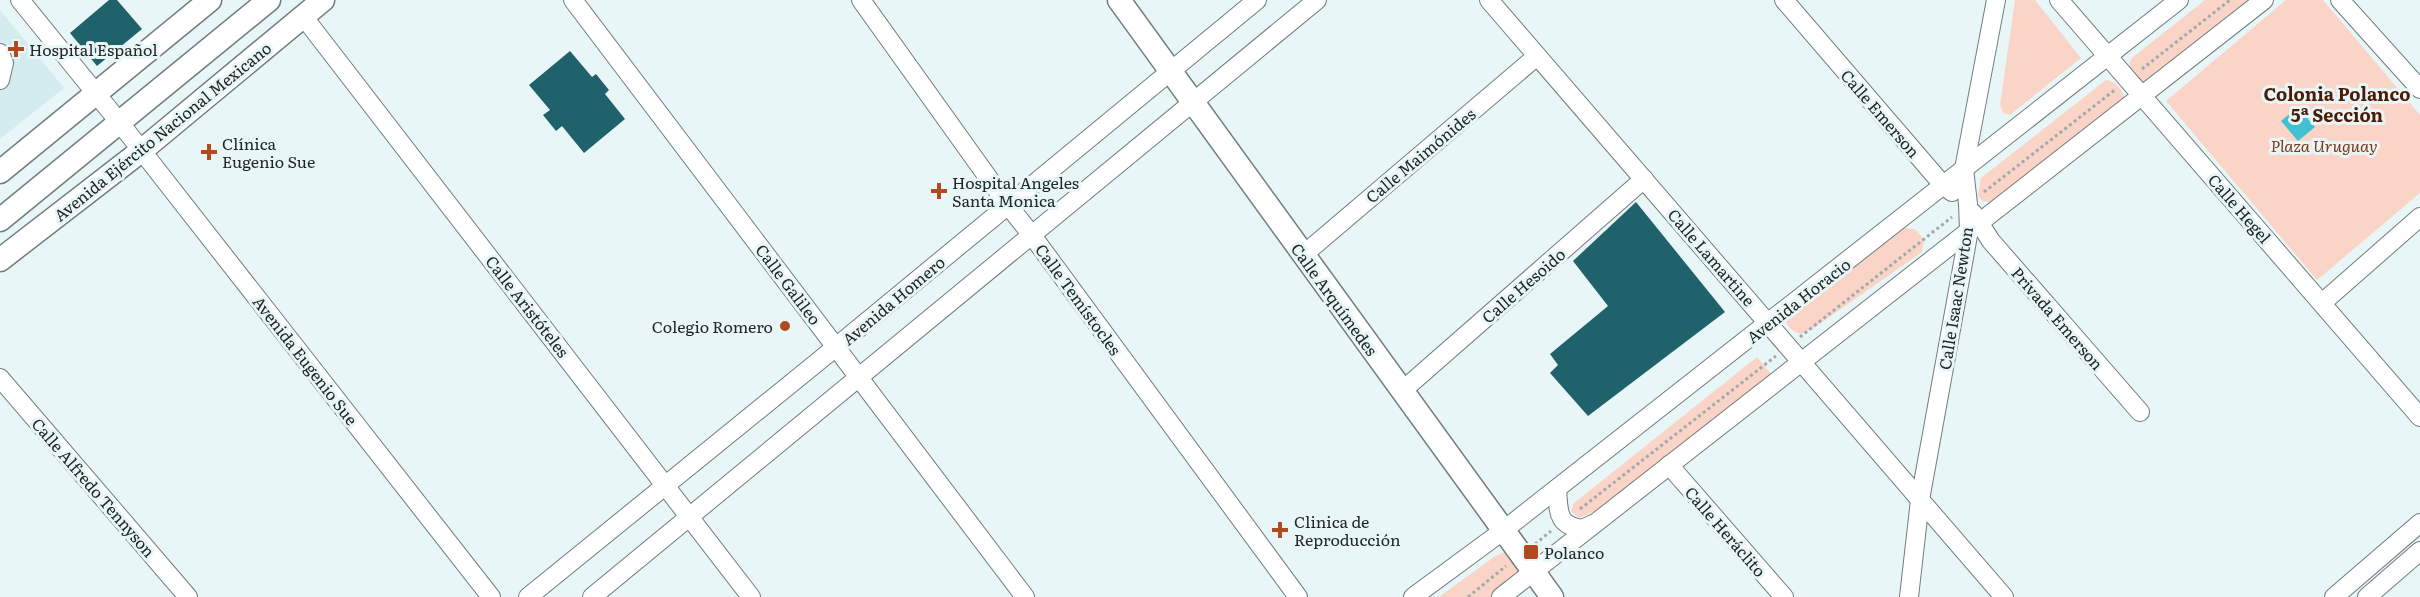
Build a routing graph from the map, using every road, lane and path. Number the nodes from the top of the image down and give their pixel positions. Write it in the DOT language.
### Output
graph roads {
  1 [pos="20,0"];
  2 [pos="210,0"];
  3 [pos="269,0"];
  4 [pos="323,0"];
  5 [pos="573,0"];
  6 [pos="861,0"];
  7 [pos="1119,0"];
  8 [pos="1257,0"];
  9 [pos="1317,0"];
  10 [pos="1489,0"];
  11 [pos="1784,0"];
  12 [pos="1996,0"];
  13 [pos="2060,0"];
  14 [pos="2180,0"];
  15 [pos="2230,0"];
  16 [pos="2264,0"];
  17 [pos="2340,0"];
  18 [pos="303,16"];
  19 [pos="0,53"];
  20 [pos="1537,56"];
  21 [pos="2108,56"];
  22 [pos="1171,71"];
  23 [pos="2128,79"];
  24 [pos="0,80"];
  25 [pos="2420,88"];
  26 [pos="96,93"];
  27 [pos="2142,95"];
  28 [pos="1193,102"];
  29 [pos="120,123"];
  30 [pos="141,151"];
  31 [pos="1964,169"];
  32 [pos="0,172"];
  33 [pos="1644,179"];
  34 [pos="1943,185"];
  35 [pos="1007,204"];
  36 [pos="1968,204"];
  37 [pos="2420,217"];
  38 [pos="0,220"];
  39 [pos="1973,227"];
  40 [pos="1031,234"];
  41 [pos="1303,255"];
  42 [pos="0,260"];
  43 [pos="2322,303"];
  44 [pos="1768,323"];
  45 [pos="836,347"];
  46 [pos="1788,347"];
  47 [pos="1801,362"];
  48 [pos="0,378"];
  49 [pos="860,378"];
  50 [pos="1402,392"];
  51 [pos="2140,412"];
  52 [pos="2420,417"];
  53 [pos="1669,465"];
  54 [pos="666,485"];
  55 [pos="1557,489"];
  56 [pos="1920,500"];
  57 [pos="690,518"];
  58 [pos="1564,522"];
  59 [pos="2420,523"];
  60 [pos="1593,524"];
  61 [pos="1504,531"];
  62 [pos="2420,551"];
  63 [pos="1527,562"];
  64 [pos="188,597"];
  65 [pos="491,597"];
  66 [pos="528,597"];
  67 [pos="592,597"];
  68 [pos="751,597"];
  69 [pos="1025,597"];
  70 [pos="1298,597"];
  71 [pos="1413,597"];
  72 [pos="1468,597"];
  73 [pos="1501,597"];
  74 [pos="1552,597"];
  75 [pos="1784,597"];
  76 [pos="1909,597"];
  77 [pos="2004,597"];
  78 [pos="2334,597"];
  79 [pos="2367,597"];
  1 -- 26 [label="street, Avenida Eugenio Sue"];
  2 -- 26 [label="main road"];
  3 -- 29 [label="main road, Avenida Ejército Nacional Mexicano"];
  4 -- 18 [label="main road, Avenida Ejército Nacional Mexicano"];
  5 -- 45 [label="street, Calle Galileo"];
  6 -- 35 [label="street, Calle Temístocles"];
  7 -- 22 [label="main road, Calle Arquímedes"];
  8 -- 22 [label="street, Avenida Homero"];
  9 -- 28 [label="street"];
  10 -- 20 [label="street, Calle Lamartine"];
  11 -- 34 [label="street, Calle Emerson"];
  12 -- 31 [label="street, Calle Isaac Newton"];
  13 -- 21 [label="street, Calle Hegel"];
  14 -- 21 [label="street, Avenida Horacio"];
  15 -- 23 [label="path"];
  16 -- 27 [label="street"];
  17 -- 25 [label="street"];
  18 -- 30 [label="main road, Avenida Ejército Nacional Mexicano"];
  18 -- 54 [label="street, Calle Aristóteles"];
  19 -- 24 [label="street"];
  20 -- 33 [label="street, Calle Lamartine"];
  20 -- 41 [label="street, Calle Maimónides"];
  21 -- 23 [label="street, Calle Hegel"];
  21 -- 31 [label="street, Avenida Horacio"];
  22 -- 28 [label="main road, Calle Arquímedes"];
  22 -- 35 [label="street, Avenida Homero"];
  23 -- 27 [label="street, Calle Hegel"];
  23 -- 36 [label="path"];
  26 -- 29 [label="street, Avenida Eugenio Sue"];
  26 -- 32 [label="main road"];
  27 -- 39 [label="street"];
  27 -- 43 [label="street, Calle Hegel"];
  28 -- 40 [label="street"];
  28 -- 41 [label="main road, Calle Arquímedes"];
  29 -- 30 [label="street, Avenida Eugenio Sue"];
  29 -- 38 [label="main road, Avenida Ejército Nacional Mexicano"];
  30 -- 42 [label="main road, Avenida Ejército Nacional Mexicano"];
  30 -- 65 [label="street, Avenida Eugenio Sue"];
  31 -- 34 [label="street, Avenida Horacio"];
  31 -- 36 [label="street, Calle Isaac Newton"];
  33 -- 44 [label="street, Calle Lamartine"];
  33 -- 50 [label="street, Calle Hesoido"];
  34 -- 36 [label="street, Calle Emerson"];
  34 -- 44 [label="street, Avenida Horacio"];
  35 -- 40 [label="street, Calle Temístocles"];
  35 -- 45 [label="street, Avenida Homero"];
  36 -- 39 [label="street, Calle Emerson"];
  36 -- 46 [label="path"];
  37 -- 43 [label="street"];
  39 -- 47 [label="street"];
  39 -- 51 [label="street, Privada Emerson"];
  39 -- 56 [label="street, Calle Isaac Newton"];
  40 -- 49 [label="street"];
  40 -- 70 [label="street, Calle Temístocles"];
  41 -- 50 [label="main road, Calle Arquímedes"];
  43 -- 52 [label="street, Calle Hegel"];
  44 -- 46 [label="street, Calle Lamartine"];
  44 -- 55 [label="street, Avenida Horacio"];
  45 -- 49 [label="street, Calle Galileo"];
  45 -- 54 [label="street, Avenida Homero"];
  46 -- 47 [label="street, Calle Lamartine"];
  46 -- 58 [label="path"];
  47 -- 53 [label="street"];
  47 -- 56 [label="street, Calle Lamartine"];
  48 -- 64 [label="street, Calle Alfredo Tennyson"];
  49 -- 57 [label="street"];
  49 -- 69 [label="street, Calle Galileo"];
  50 -- 61 [label="main road, Calle Arquímedes"];
  53 -- 60 [label="street"];
  53 -- 75 [label="street, Calle Heráclito"];
  54 -- 57 [label="street, Calle Aristóteles"];
  54 -- 66 [label="street, Avenida Homero"];
  55 -- 58 [label="street"];
  55 -- 61 [label="street, Avenida Horacio"];
  56 -- 76 [label="street, Calle Isaac Newton"];
  56 -- 77 [label="street, Calle Lamartine"];
  57 -- 67 [label="street"];
  57 -- 68 [label="street, Calle Aristóteles"];
  58 -- 60 [label="street"];
  58 -- 63 [label="path"];
  59 -- 78 [label="street"];
  60 -- 63 [label="street"];
  61 -- 63 [label="main road, Calle Arquímedes"];
  61 -- 71 [label="street, Avenida Horacio"];
  62 -- 79 [label="street"];
  63 -- 72 [label="path"];
  63 -- 73 [label="street"];
  63 -- 74 [label="main road, Calle Arquímedes"];
}
